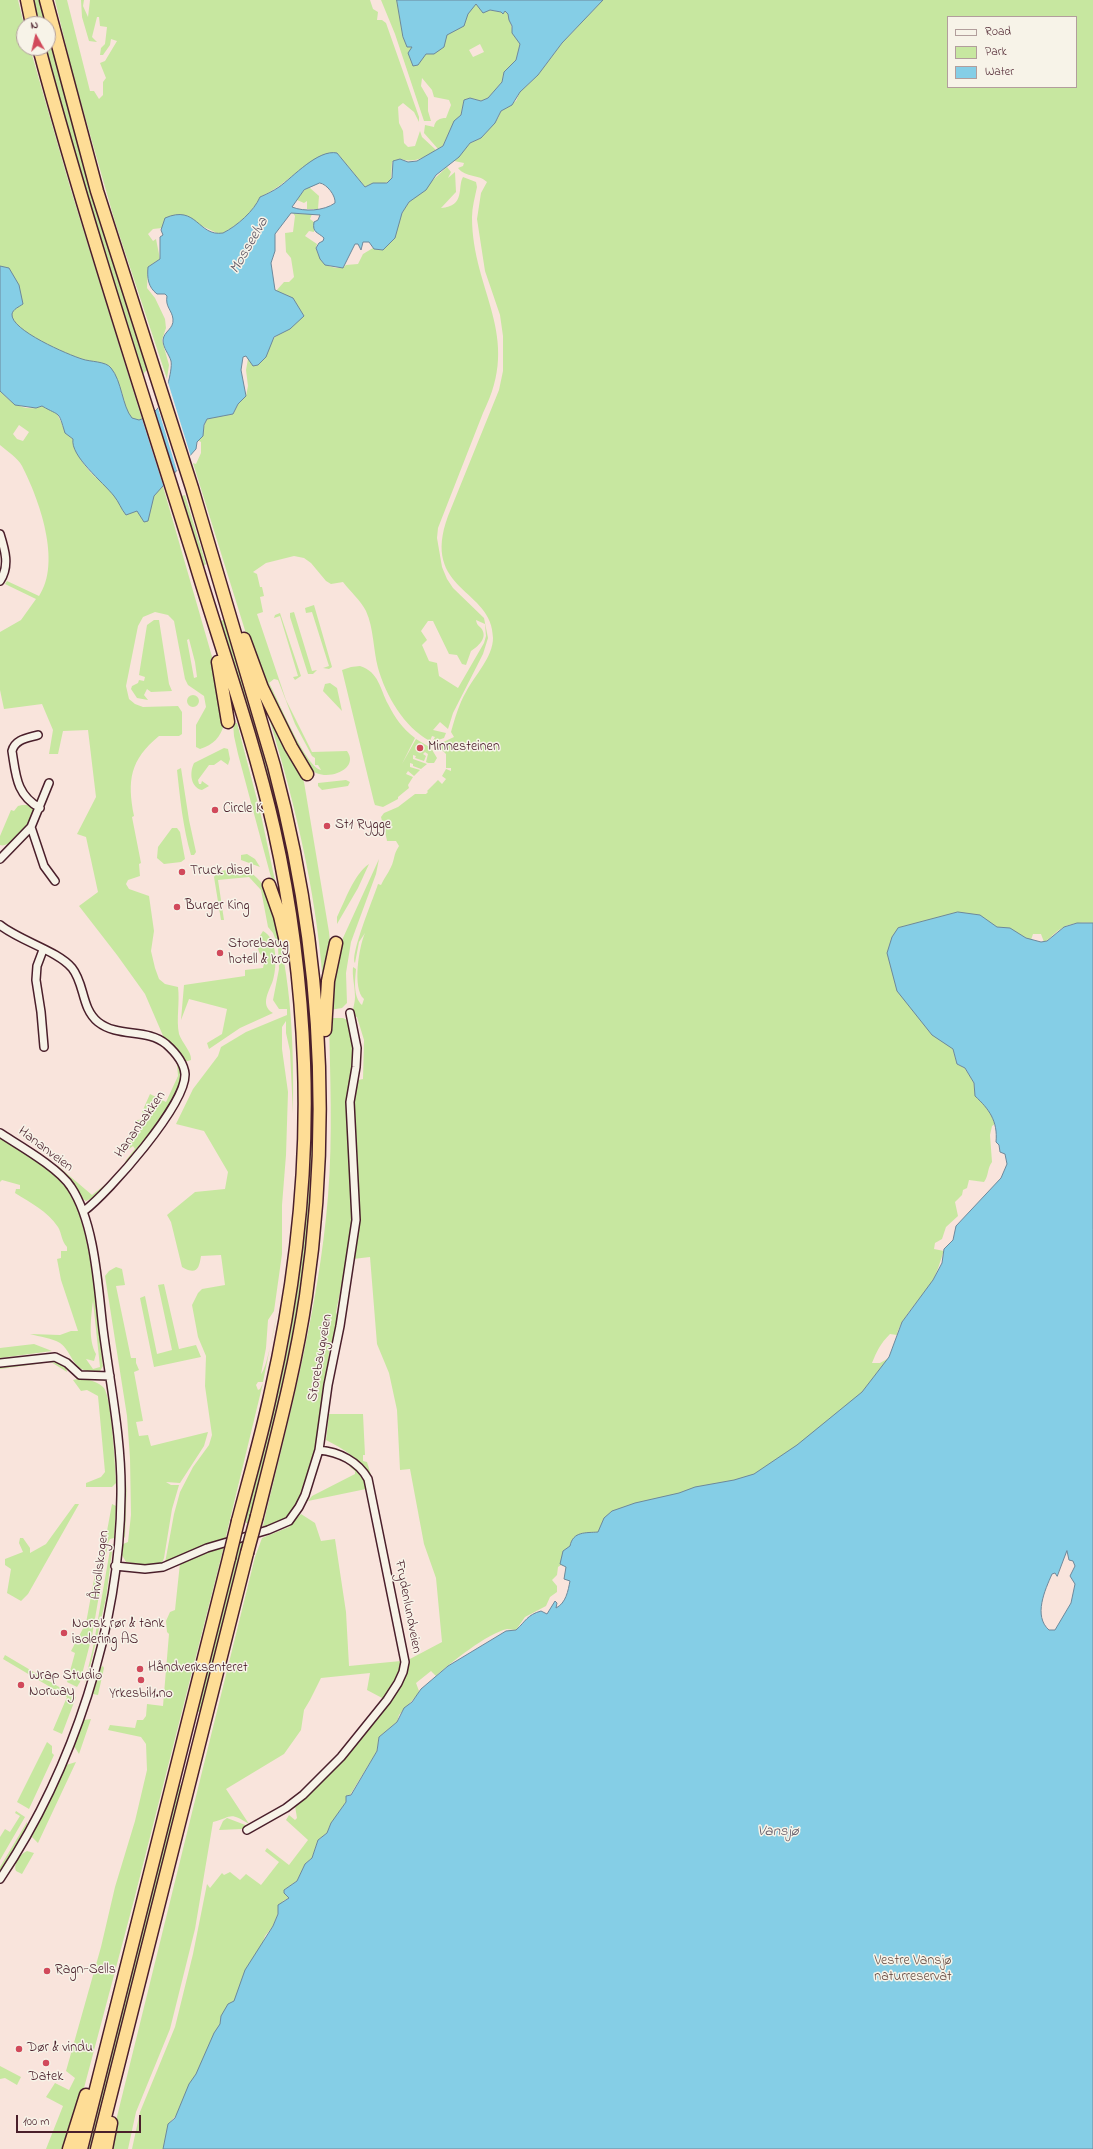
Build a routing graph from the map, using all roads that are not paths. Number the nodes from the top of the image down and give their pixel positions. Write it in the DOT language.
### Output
graph roads {
  1 [pos="27,0"];
  2 [pos="46,0"];
  3 [pos="30,16"];
  4 [pos="41,56"];
  5 [pos="0,534"];
  6 [pos="0,581"];
  7 [pos="227,609"];
  8 [pos="219,641"];
  9 [pos="228,722"];
  10 [pos="38,735"];
  11 [pos="308,774"];
  12 [pos="49,782"];
  13 [pos="40,808"];
  14 [pos="30,827"];
  15 [pos="1,854"];
  16 [pos="55,881"];
  17 [pos="269,885"];
  18 [pos="0,925"];
  19 [pos="336,943"];
  20 [pos="43,950"];
  21 [pos="301,1010"];
  22 [pos="350,1013"];
  23 [pos="44,1048"];
  24 [pos="320,1070"];
  25 [pos="0,1133"];
  26 [pos="84,1211"];
  27 [pos="0,1363"];
  28 [pos="110,1376"];
  29 [pos="319,1450"];
  30 [pos="115,1566"];
  31 [pos="246,1830"];
  32 [pos="0,1879"];
  33 [pos="101,2066"];
  34 [pos="109,2100"];
  35 [pos="69,2149"];
  36 [pos="81,2149"];
  37 [pos="97,2149"];
  38 [pos="106,2149"];
  1 -- 3 [label="highway"];
  2 -- 7 [label="highway"];
  4 -- 8 [label="highway"];
  5 -- 6 [label="street"];
  7 -- 11 [label="highway"];
  7 -- 24 [label="highway"];
  8 -- 9 [label="highway"];
  8 -- 21 [label="highway"];
  10 -- 13 [label="street"];
  12 -- 13 [label="street"];
  13 -- 14 [label="street"];
  14 -- 15 [label="street"];
  14 -- 16 [label="street"];
  17 -- 21 [label="highway"];
  18 -- 20 [label="street, Hananbakken"];
  19 -- 24 [label="highway"];
  20 -- 23 [label="street"];
  20 -- 26 [label="street, Hananbakken"];
  21 -- 33 [label="highway, bridge"];
  22 -- 29 [label="street, Storebaugveien"];
  24 -- 34 [label="highway, bridge"];
  25 -- 26 [label="street, Hananveien"];
  26 -- 28 [label="street, Årvollskogen"];
  27 -- 28 [label="street"];
  28 -- 30 [label="street, Årvollskogen"];
  29 -- 30 [label="street, Storebaugveien"];
  29 -- 31 [label="street, Frydenlundveien"];
  30 -- 32 [label="street, Årvollskogen"];
  33 -- 35 [label="highway"];
  33 -- 36 [label="highway"];
  34 -- 37 [label="highway"];
  34 -- 38 [label="highway"];
}
